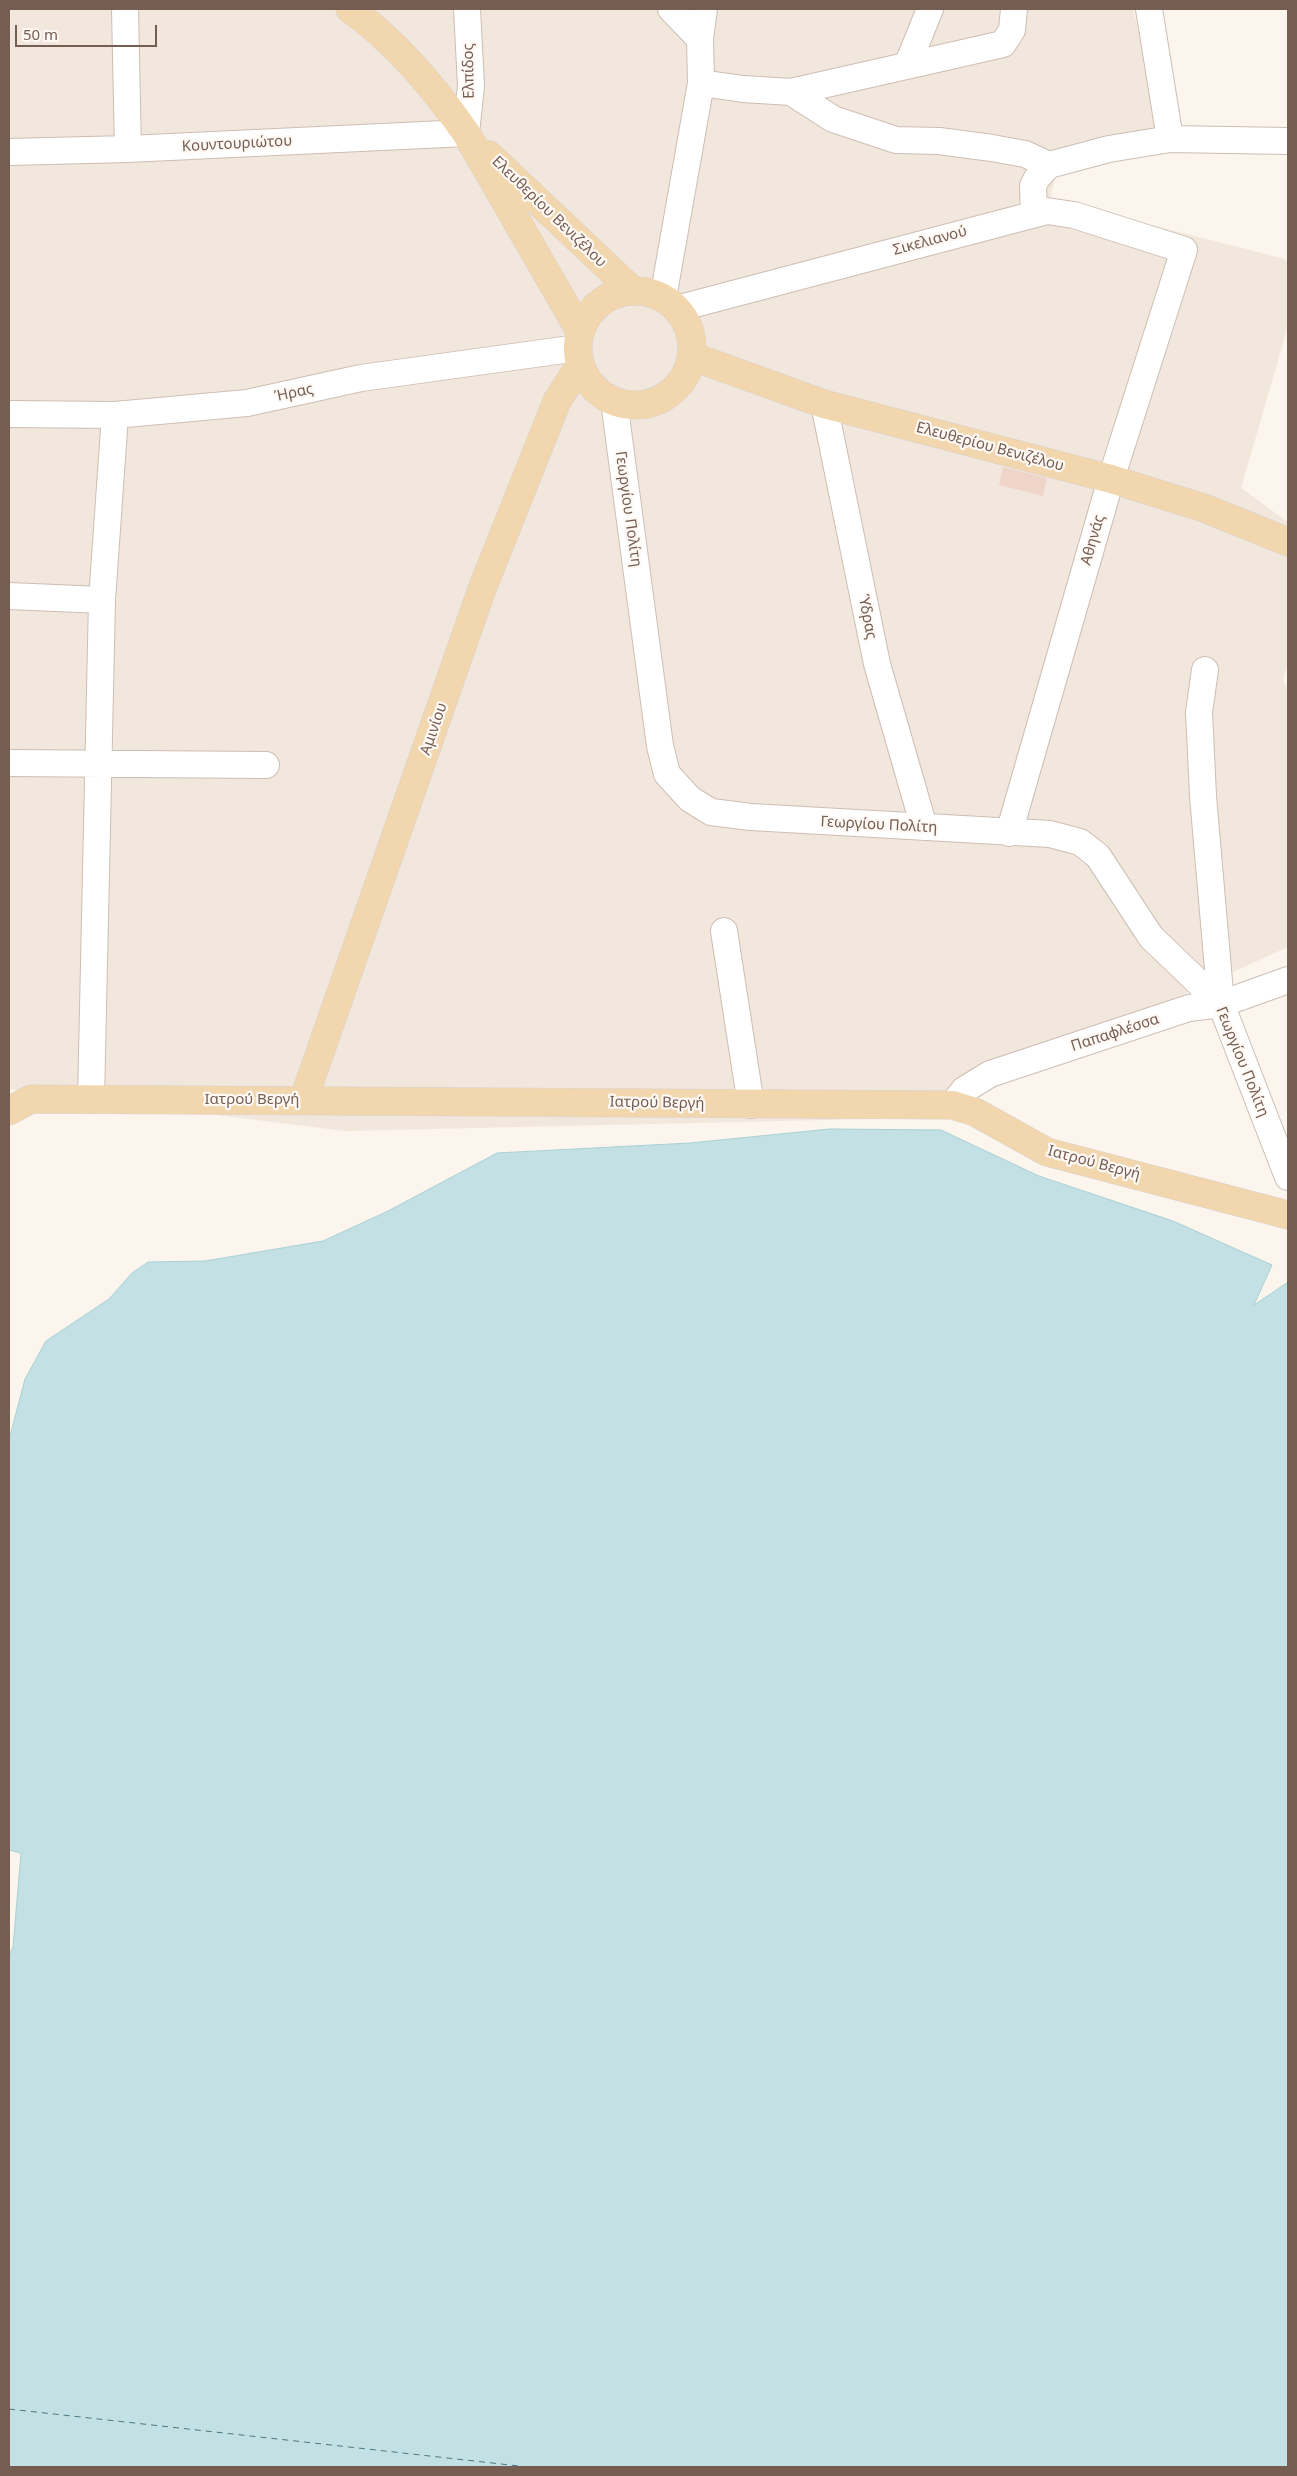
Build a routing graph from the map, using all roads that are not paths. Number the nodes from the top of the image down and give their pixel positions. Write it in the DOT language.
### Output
graph roads {
  1 [pos="125,9"];
  2 [pos="350,9"];
  3 [pos="467,9"];
  4 [pos="671,9"];
  5 [pos="704,9"];
  6 [pos="930,9"];
  7 [pos="1014,9"];
  8 [pos="1149,9"];
  9 [pos="700,40"];
  10 [pos="907,66"];
  11 [pos="701,83"];
  12 [pos="791,92"];
  13 [pos="466,133"];
  14 [pos="1170,139"];
  15 [pos="1288,141"];
  16 [pos="128,149"];
  17 [pos="9,152"];
  18 [pos="1049,165"];
  19 [pos="1034,214"];
  20 [pos="1184,250"];
  21 [pos="633,291"];
  22 [pos="670,303"];
  23 [pos="579,348"];
  24 [pos="691,356"];
  25 [pos="614,401"];
  26 [pos="824,404"];
  27 [pos="9,414"];
  28 [pos="115,415"];
  29 [pos="1111,479"];
  30 [pos="1288,542"];
  31 [pos="9,596"];
  32 [pos="102,600"];
  33 [pos="1205,670"];
  34 [pos="9,763"];
  35 [pos="97,765"];
  36 [pos="266,765"];
  37 [pos="924,827"];
  38 [pos="1009,833"];
  39 [pos="724,931"];
  40 [pos="1288,980"];
  41 [pos="1221,1004"];
  42 [pos="92,1100"];
  43 [pos="303,1100"];
  44 [pos="16,1102"];
  45 [pos="751,1105"];
  46 [pos="952,1105"];
  47 [pos="1288,1177"];
  48 [pos="1288,1215"];
  1 -- 16 [label="street"];
  2 -- 13 [label="main road, Ελευθερίου Βενιζέλου"];
  3 -- 13 [label="street, Ελπίδος"];
  4 -- 9 [label="street"];
  5 -- 9 [label="street"];
  6 -- 10 [label="street"];
  7 -- 10 [label="street"];
  8 -- 14 [label="street"];
  9 -- 11 [label="street"];
  10 -- 12 [label="street"];
  11 -- 12 [label="street"];
  11 -- 22 [label="street"];
  12 -- 18 [label="street"];
  13 -- 16 [label="street, Κουντουριώτου"];
  13 -- 21 [label="main road, Ελευθερίου Βενιζέλου"];
  13 -- 23 [label="main road, Ελευθερίου Βενιζέλου"];
  14 -- 15 [label="street"];
  14 -- 18 [label="street"];
  16 -- 17 [label="street, Κουντουριώτου"];
  18 -- 19 [label="street"];
  19 -- 20 [label="street, Σικελιανού"];
  19 -- 22 [label="street, Σικελιανού"];
  20 -- 29 [label="street, Αθηνάς"];
  21 -- 22 [label="main road"];
  21 -- 23 [label="main road"];
  22 -- 24 [label="main road"];
  23 -- 25 [label="main road"];
  23 -- 28 [label="street, Ήρας"];
  23 -- 43 [label="main road, Αμινίου"];
  24 -- 25 [label="main road"];
  24 -- 26 [label="main road, Ελευθερίου Βενιζέλου"];
  25 -- 37 [label="street, Γεωργίου Πολίτη"];
  26 -- 29 [label="main road, Ελευθερίου Βενιζέλου"];
  26 -- 37 [label="street, Ύδρας"];
  27 -- 28 [label="street, Ήρας"];
  28 -- 32 [label="street"];
  29 -- 30 [label="main road, Ελευθερίου Βενιζέλου"];
  29 -- 38 [label="street, Αθηνάς"];
  31 -- 32 [label="street"];
  32 -- 35 [label="street"];
  33 -- 41 [label="street"];
  34 -- 35 [label="street"];
  35 -- 36 [label="street"];
  35 -- 42 [label="street"];
  37 -- 38 [label="street, Γεωργίου Πολίτη"];
  38 -- 41 [label="street, Γεωργίου Πολίτη"];
  39 -- 45 [label="street"];
  40 -- 41 [label="street, Παπαφλέσσα"];
  41 -- 46 [label="street, Παπαφλέσσα"];
  41 -- 47 [label="street, Γεωργίου Πολίτη"];
  42 -- 43 [label="main road, Ιατρού Βεργή"];
  42 -- 44 [label="main road, Ιατρού Βεργή"];
  43 -- 45 [label="main road, Ιατρού Βεργή"];
  45 -- 46 [label="main road, Ιατρού Βεργή"];
  46 -- 48 [label="main road, Ιατρού Βεργή"];
}
